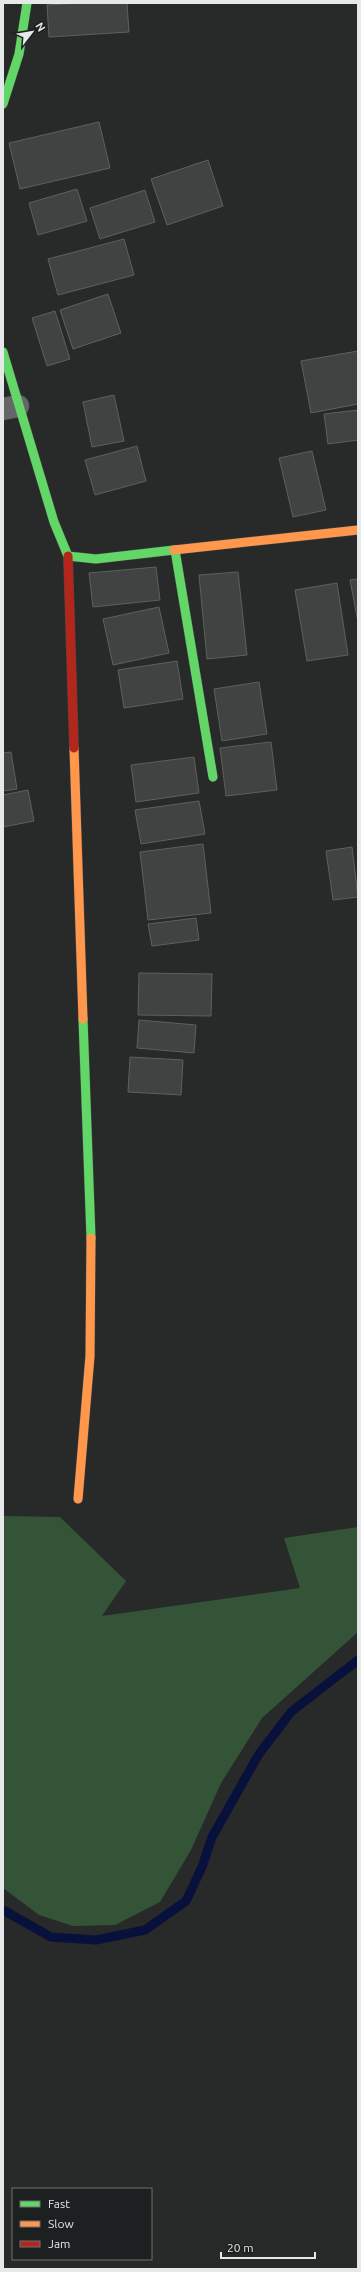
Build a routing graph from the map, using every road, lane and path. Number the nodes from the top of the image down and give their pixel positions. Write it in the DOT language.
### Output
graph roads {
  1 [pos="27,3"];
  2 [pos="3,104"];
  3 [pos="3,352"];
  4 [pos="11,408"];
  5 [pos="358,530"];
  6 [pos="175,550"];
  7 [pos="68,556"];
  8 [pos="213,777"];
  9 [pos="78,1499"];
  1 -- 2 [label="street"];
  3 -- 4 [label="street"];
  4 -- 7 [label="street"];
  5 -- 6 [label="street"];
  6 -- 7 [label="street"];
  6 -- 8 [label="street"];
  7 -- 9 [label="street"];
}
